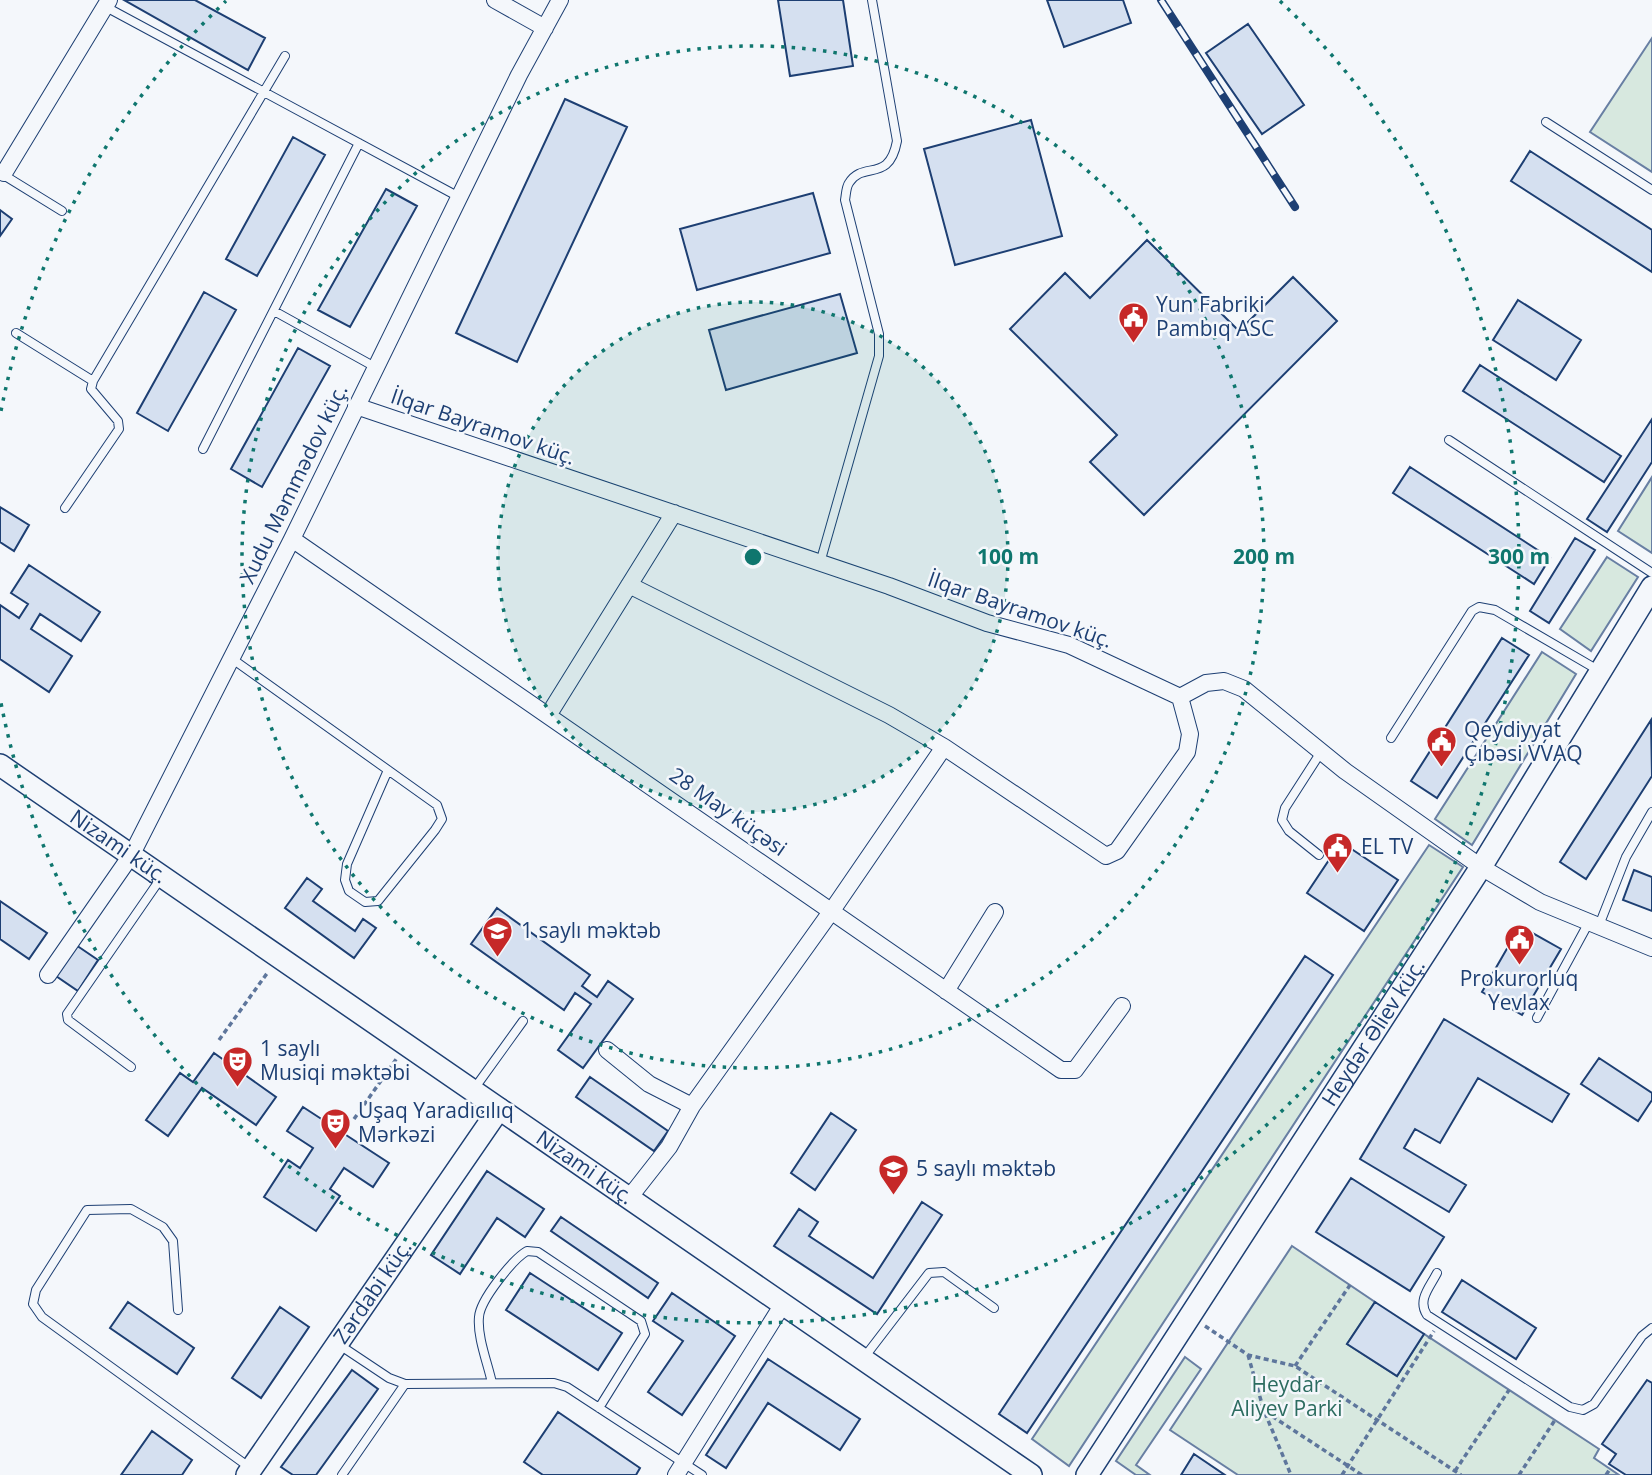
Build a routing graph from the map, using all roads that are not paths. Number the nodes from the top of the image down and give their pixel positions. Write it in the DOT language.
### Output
graph roads {
  1 [pos="495,0"];
  2 [pos="560,0"];
  3 [pos="873,0"];
  4 [pos="108,3"];
  5 [pos="545,28"];
  6 [pos="285,56"];
  7 [pos="264,92"];
  8 [pos="1546,122"];
  9 [pos="359,143"];
  10 [pos="2,174"];
  11 [pos="1652,190"];
  12 [pos="459,197"];
  13 [pos="62,211"];
  14 [pos="274,311"];
  15 [pos="16,333"];
  16 [pos="375,366"];
  17 [pos="93,381"];
  18 [pos="356,406"];
  19 [pos="1449,440"];
  20 [pos="203,449"];
  21 [pos="65,508"];
  22 [pos="674,513"];
  23 [pos="292,539"];
  24 [pos="820,563"];
  25 [pos="1652,573"];
  26 [pos="629,584"];
  27 [pos="1652,587"];
  28 [pos="231,658"];
  29 [pos="1601,671"];
  30 [pos="1180,697"];
  31 [pos="549,714"];
  32 [pos="1391,738"];
  33 [pos="944,747"];
  34 [pos="1321,752"];
  35 [pos="0,765"];
  36 [pos="388,770"];
  37 [pos="1652,811"];
  38 [pos="132,854"];
  39 [pos="1318,855"];
  40 [pos="1480,867"];
  41 [pos="163,875"];
  42 [pos="833,909"];
  43 [pos="995,912"];
  44 [pos="1593,926"];
  45 [pos="1652,948"];
  46 [pos="48,975"];
  47 [pos="946,991"];
  48 [pos="1122,1006"];
  49 [pos="1537,1018"];
  50 [pos="523,1021"];
  51 [pos="607,1050"];
  52 [pos="131,1067"];
  53 [pos="472,1091"];
  54 [pos="692,1106"];
  55 [pos="499,1109"];
  56 [pos="629,1198"];
  57 [pos="1437,1273"];
  58 [pos="783,1304"];
  59 [pos="994,1308"];
  60 [pos="178,1310"];
  61 [pos="1652,1328"];
  62 [pos="338,1344"];
  63 [pos="863,1359"];
  64 [pos="492,1383"];
  65 [pos="405,1384"];
  66 [pos="599,1408"];
  67 [pos="680,1469"];
  68 [pos="249,1472"];
  69 [pos="342,1475"];
  70 [pos="702,1475"];
  71 [pos="1031,1475"];
  72 [pos="1087,1475"];
  1 -- 5 [label="street"];
  2 -- 5 [label="street, Xudu Məmmədov küç."];
  3 -- 24 [label="lane"];
  4 -- 7 [label="lane"];
  4 -- 10 [label="street"];
  5 -- 12 [label="street, Xudu Məmmədov küç."];
  6 -- 7 [label="lane"];
  7 -- 9 [label="lane"];
  7 -- 17 [label="lane"];
  8 -- 11 [label="lane"];
  9 -- 12 [label="lane"];
  9 -- 14 [label="lane"];
  10 -- 13 [label="lane"];
  12 -- 16 [label="street, Xudu Məmmədov küç."];
  14 -- 16 [label="lane"];
  14 -- 20 [label="lane"];
  15 -- 17 [label="lane"];
  16 -- 18 [label="street, Xudu Məmmədov küç."];
  17 -- 21 [label="lane"];
  18 -- 22 [label="street, İlqar Bayramov küç."];
  18 -- 23 [label="street, Xudu Məmmədov küç."];
  19 -- 25 [label="lane"];
  22 -- 24 [label="street, İlqar Bayramov küç."];
  22 -- 26 [label="street"];
  23 -- 28 [label="street, Xudu Məmmədov küç."];
  23 -- 31 [label="street, 28 May küçəsi"];
  24 -- 30 [label="street, İlqar Bayramov küç."];
  26 -- 31 [label="street"];
  26 -- 33 [label="street"];
  27 -- 29 [label="street, Heydər Əliev küç."];
  28 -- 36 [label="lane"];
  28 -- 38 [label="street, Xudu Məmmədov küç."];
  29 -- 32 [label="lane"];
  29 -- 40 [label="street, Heydər Əliev küç."];
  30 -- 33 [label="street"];
  30 -- 34 [label="street"];
  31 -- 42 [label="street, 28 May küçəsi"];
  33 -- 42 [label="street"];
  34 -- 39 [label="lane"];
  34 -- 40 [label="street"];
  35 -- 38 [label="street, Nizami küç."];
  36 -- 36 [label="lane"];
  37 -- 44 [label="lane"];
  38 -- 41 [label="street, Nizami küç."];
  38 -- 46 [label="street, Xudu Məmmədov küç."];
  40 -- 44 [label="street"];
  40 -- 72 [label="street, Heydər Əliev küç."];
  41 -- 52 [label="lane"];
  41 -- 53 [label="street, Nizami küç."];
  42 -- 47 [label="street, 28 May küçəsi"];
  42 -- 54 [label="street"];
  43 -- 47 [label="street"];
  44 -- 45 [label="street"];
  44 -- 49 [label="lane"];
  47 -- 48 [label="street, 28 May küçəsi"];
  50 -- 53 [label="lane"];
  51 -- 54 [label="street"];
  53 -- 55 [label="street, Nizami küç."];
  54 -- 56 [label="street"];
  55 -- 56 [label="street, Nizami küç."];
  55 -- 62 [label="street, Zərdabi küç."];
  56 -- 58 [label="street, Nizami küç."];
  57 -- 61 [label="lane"];
  58 -- 63 [label="street, Nizami küç."];
  58 -- 67 [label="street"];
  59 -- 63 [label="lane"];
  60 -- 68 [label="lane"];
  62 -- 65 [label="lane"];
  62 -- 68 [label="street, Zərdabi küç."];
  63 -- 71 [label="street, Nizami küç."];
  64 -- 65 [label="lane"];
  64 -- 66 [label="lane"];
  64 -- 66 [label="lane"];
  65 -- 69 [label="lane"];
  66 -- 67 [label="lane"];
  67 -- 70 [label="lane"];
}
